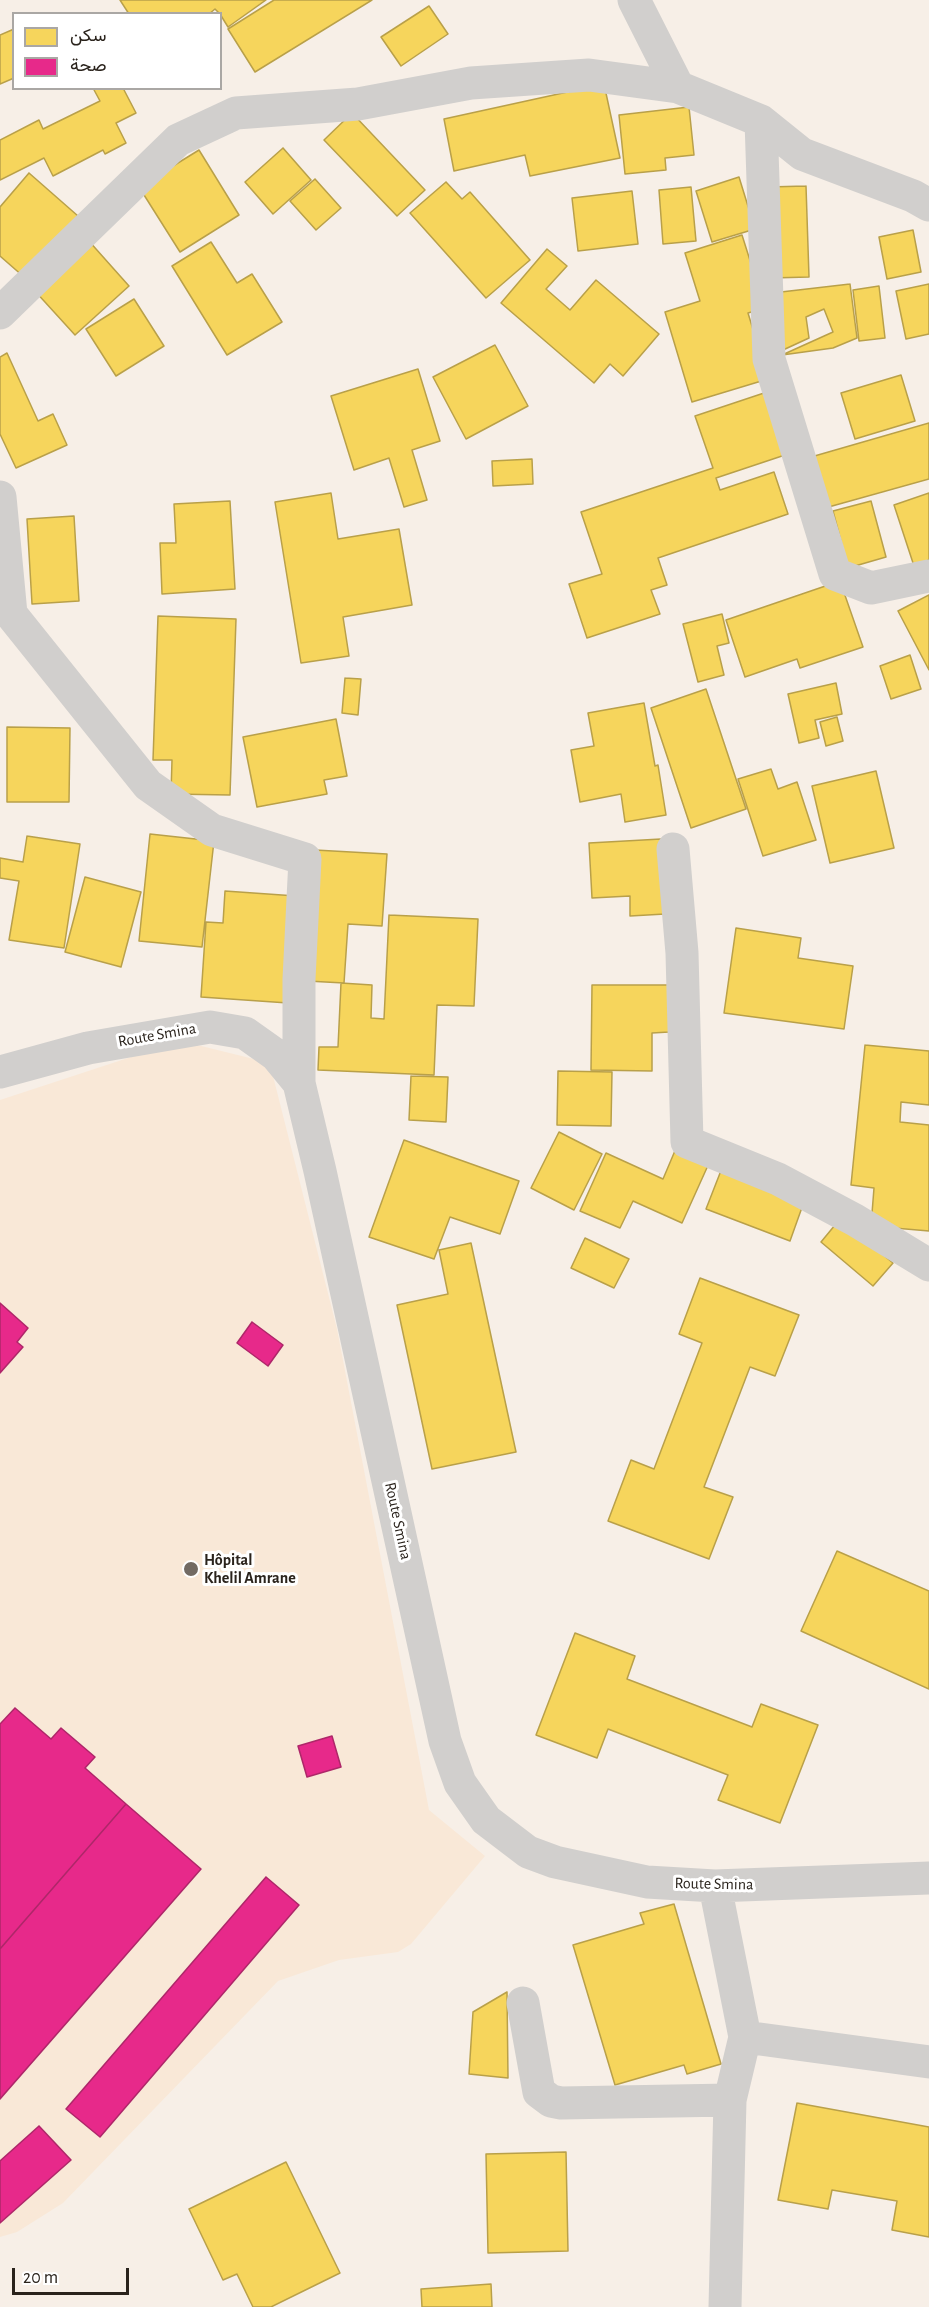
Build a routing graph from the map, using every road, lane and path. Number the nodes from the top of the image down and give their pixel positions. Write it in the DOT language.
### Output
graph roads {
  1 [pos="634,0"];
  2 [pos="678,87"];
  3 [pos="761,121"];
  4 [pos="929,205"];
  5 [pos="0,313"];
  6 [pos="0,497"];
  7 [pos="929,576"];
  8 [pos="673,849"];
  9 [pos="0,1072"];
  10 [pos="299,1083"];
  11 [pos="929,1266"];
  12 [pos="929,1878"];
  13 [pos="715,1886"];
  14 [pos="523,2003"];
  15 [pos="745,2037"];
  16 [pos="929,2062"];
  17 [pos="730,2100"];
  18 [pos="725,2307"];
  1 -- 2 [label="street"];
  2 -- 3 [label="street"];
  2 -- 5 [label="street"];
  3 -- 4 [label="street"];
  3 -- 7 [label="street"];
  6 -- 10 [label="street"];
  8 -- 11 [label="street"];
  9 -- 10 [label="street, Route Smina"];
  10 -- 13 [label="street, Route Smina"];
  12 -- 13 [label="street, Route Smina"];
  13 -- 15 [label="street"];
  14 -- 17 [label="street"];
  15 -- 16 [label="street"];
  15 -- 17 [label="street"];
  17 -- 18 [label="street"];
}
